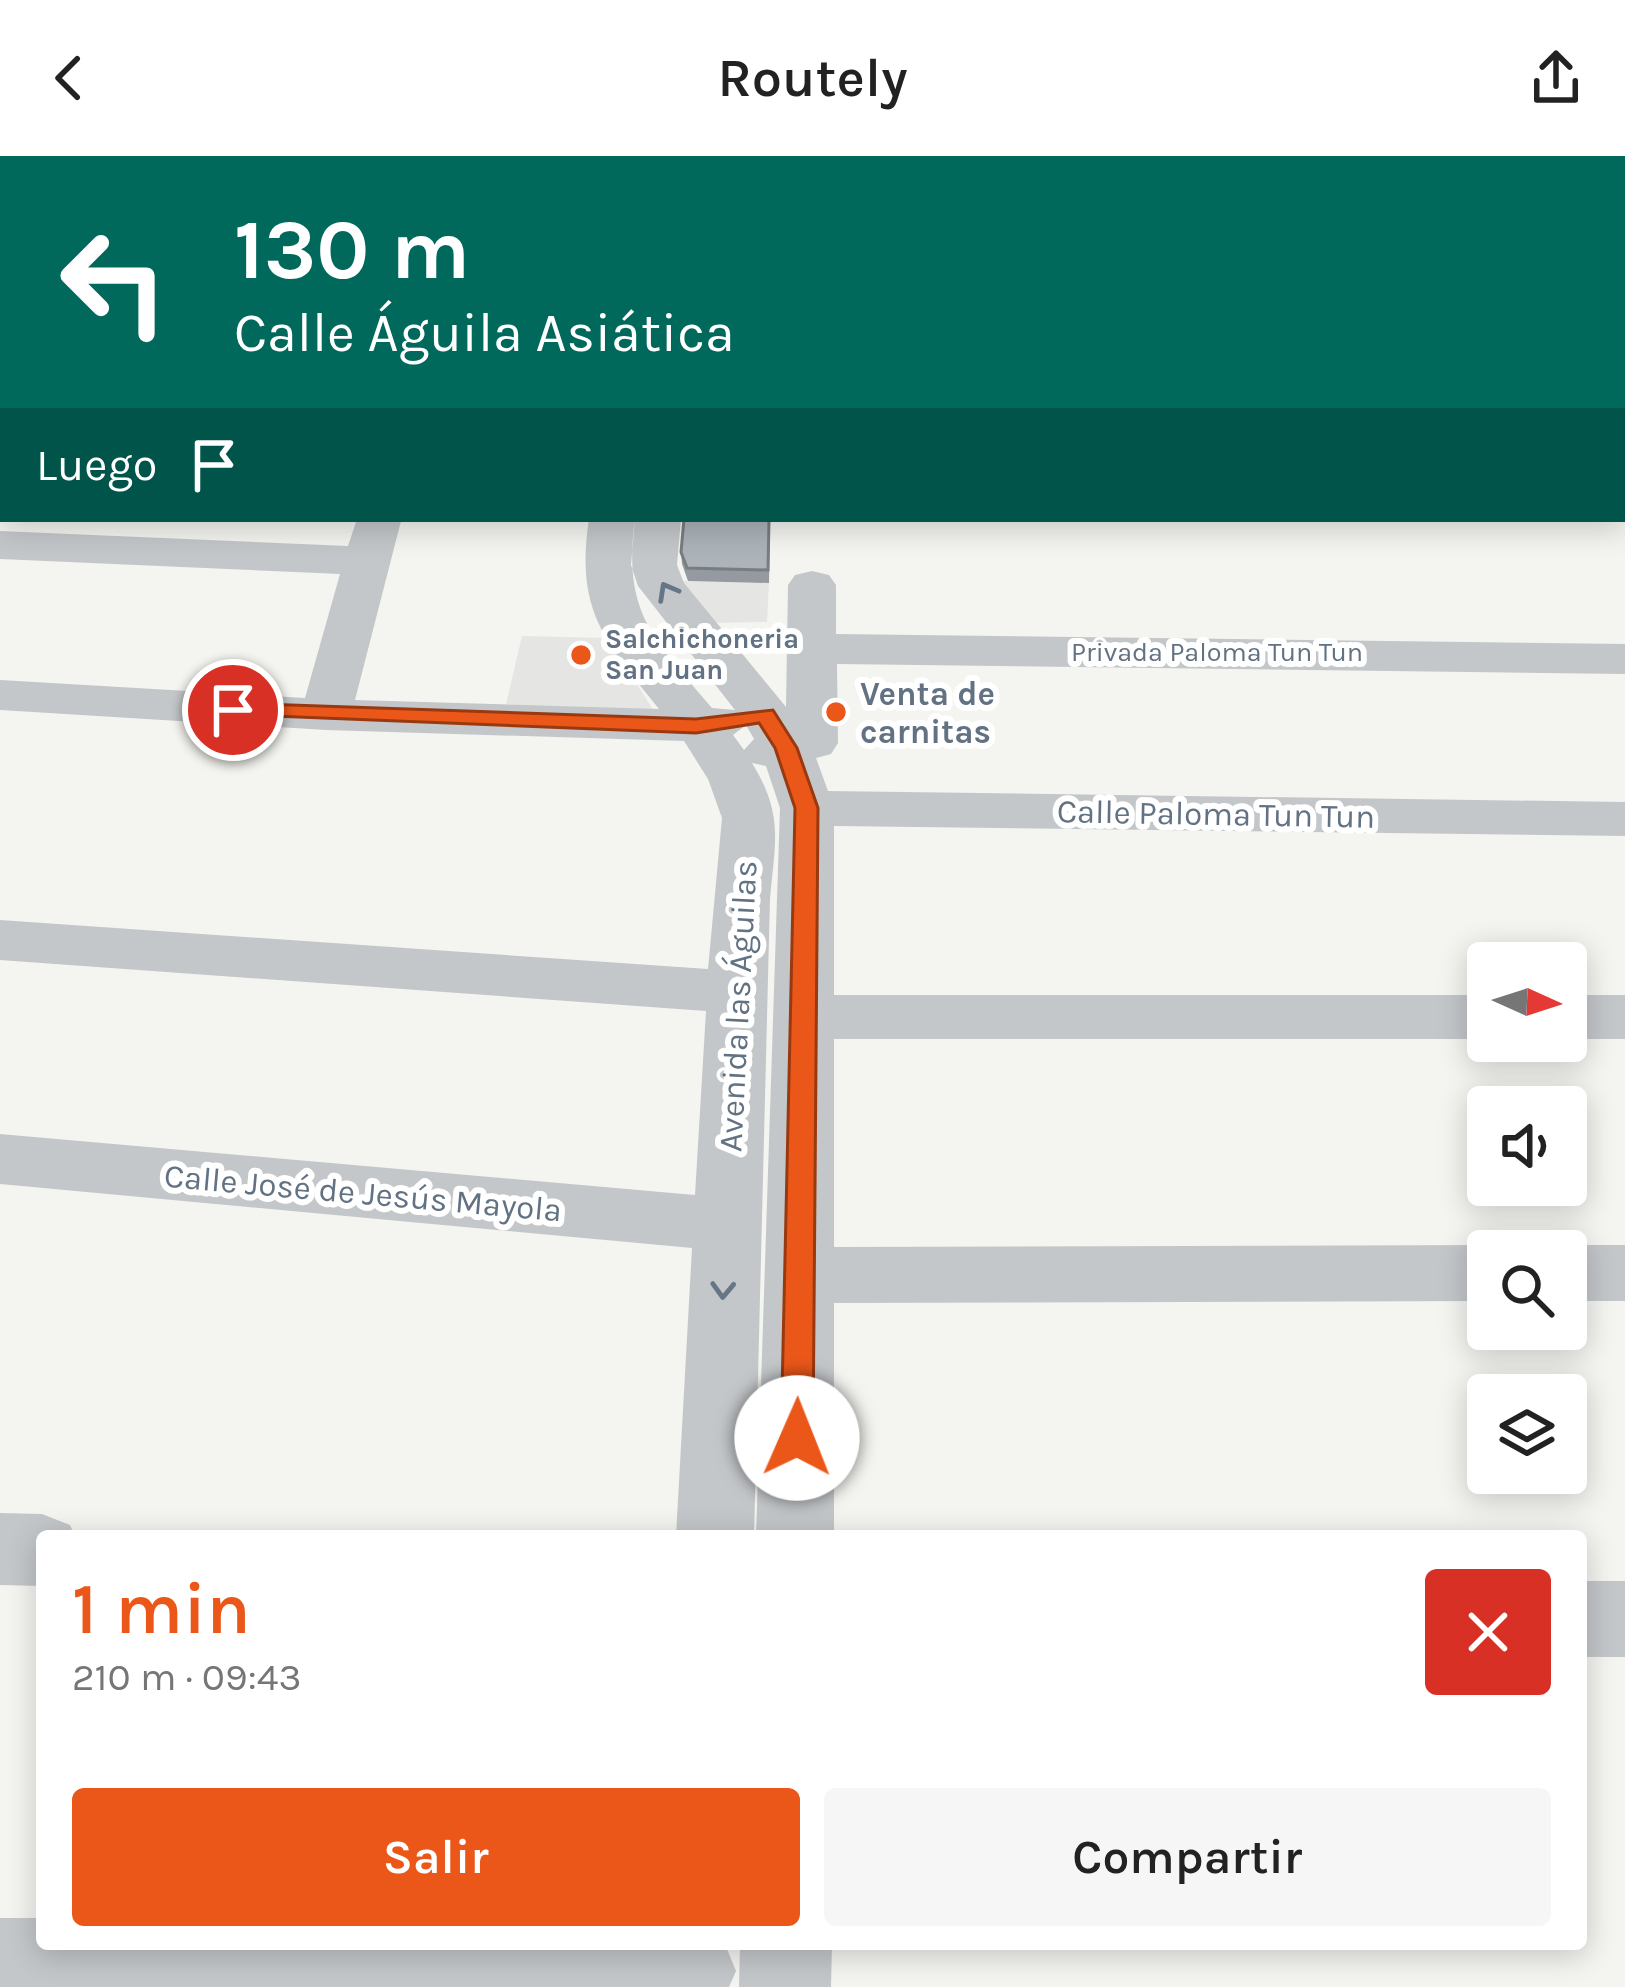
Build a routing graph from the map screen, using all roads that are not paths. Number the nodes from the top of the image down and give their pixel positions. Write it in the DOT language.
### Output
graph roads {
  1 [pos="612,522"];
  2 [pos="658,522"];
  3 [pos="373,540"];
  4 [pos="0,545"];
  5 [pos="812,585"];
  6 [pos="810,654"];
  7 [pos="1625,659"];
  8 [pos="0,695"];
  9 [pos="326,715"];
  10 [pos="756,751"];
  11 [pos="1625,819"];
  12 [pos="0,940"];
  13 [pos="737,992"];
  14 [pos="803,1017"];
  15 [pos="1467,1017"];
  16 [pos="1587,1017"];
  17 [pos="1625,1017"];
  18 [pos="0,1159"];
  19 [pos="725,1224"];
  20 [pos="1467,1273"];
  21 [pos="1587,1273"];
  22 [pos="1625,1273"];
  23 [pos="800,1275"];
  24 [pos="715,1530"];
  25 [pos="795,1530"];
  26 [pos="0,1549"];
  27 [pos="36,1550"];
  28 [pos="1587,1619"];
  29 [pos="1625,1619"];
  30 [pos="786,1950"];
  31 [pos="0,1964"];
  32 [pos="690,1967"];
  33 [pos="785,1987"];
  1 -- 10 [label="street, Avenida las Águilas"];
  10 -- 2 [label="street, Avenida las Águilas, one-way"];
  3 -- 4 [label="street"];
  3 -- 9 [label="street"];
  5 -- 6 [label="street"];
  6 -- 7 [label="street, Privada Paloma Tun Tun"];
  6 -- 10 [label="street"];
  8 -- 9 [label="street, Calle Paloma Tun Tun"];
  9 -- 10 [label="street, Calle Paloma Tun Tun"];
  10 -- 11 [label="street, Calle Paloma Tun Tun"];
  10 -- 13 [label="street, Avenida las Águilas"];
  10 -- 14 [label="street, Avenida las Águilas"];
  12 -- 13 [label="street"];
  13 -- 19 [label="street, Avenida las Águilas"];
  14 -- 15 [label="street"];
  14 -- 23 [label="street, Avenida las Águilas"];
  16 -- 17 [label="street"];
  18 -- 19 [label="street, Calle José de Jesús Mayola"];
  19 -- 24 [label="street, Avenida las Águilas, one-way"];
  20 -- 23 [label="street"];
  21 -- 22 [label="street"];
  23 -- 25 [label="street, Avenida las Águilas"];
  26 -- 27 [label="street"];
  28 -- 29 [label="street"];
  30 -- 33 [label="street"];
  31 -- 32 [label="street"];
}
